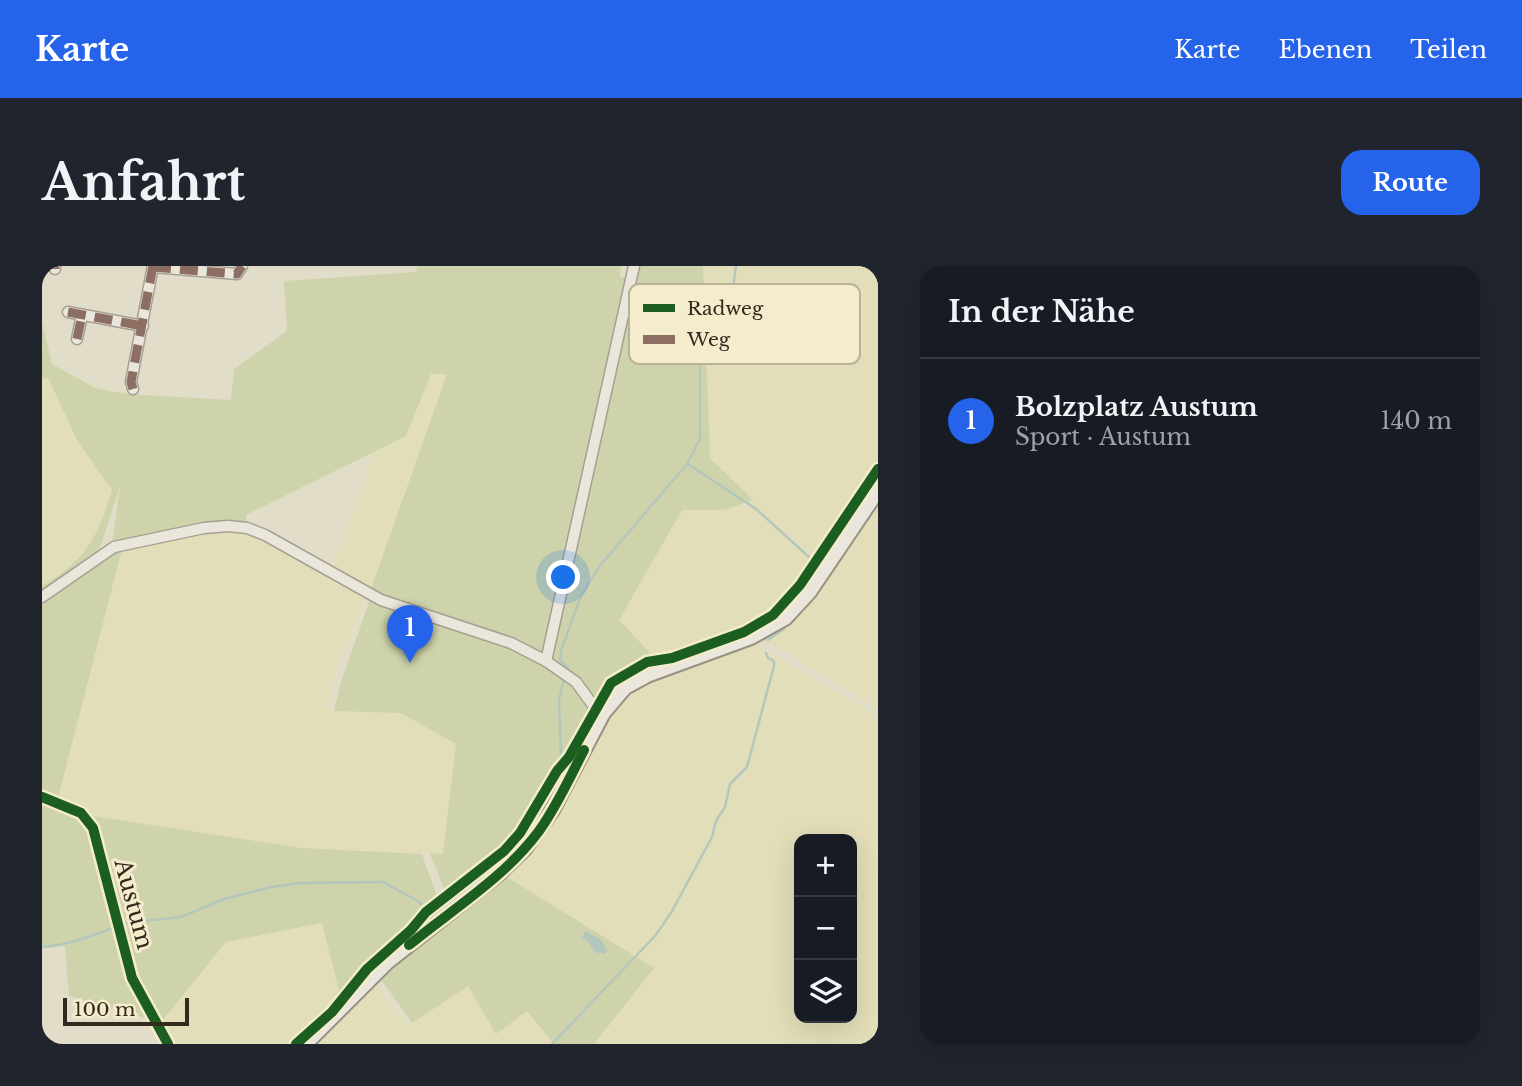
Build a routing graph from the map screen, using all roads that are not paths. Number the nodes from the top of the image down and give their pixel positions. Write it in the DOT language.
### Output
graph roads {
  1 [pos="242,266"];
  2 [pos="634,266"];
  3 [pos="153,267"];
  4 [pos="630,284"];
  5 [pos="629,288"];
  6 [pos="68,312"];
  7 [pos="82,315"];
  8 [pos="143,326"];
  9 [pos="77,340"];
  10 [pos="133,389"];
  11 [pos="878,490"];
  12 [pos="42,597"];
  13 [pos="546,661"];
  14 [pos="603,713"];
  15 [pos="42,797"];
  16 [pos="169,1044"];
  17 [pos="305,1044"];
  1 -- 3 [label="street"];
  2 -- 4 [label="street"];
  3 -- 8 [label="street"];
  5 -- 13 [label="street"];
  6 -- 7 [label="street"];
  7 -- 8 [label="street"];
  7 -- 9 [label="street"];
  8 -- 10 [label="street"];
  11 -- 14 [label="street"];
  12 -- 13 [label="street"];
  13 -- 14 [label="street"];
  14 -- 17 [label="street"];
  15 -- 16 [label="street, Austum"];
}
